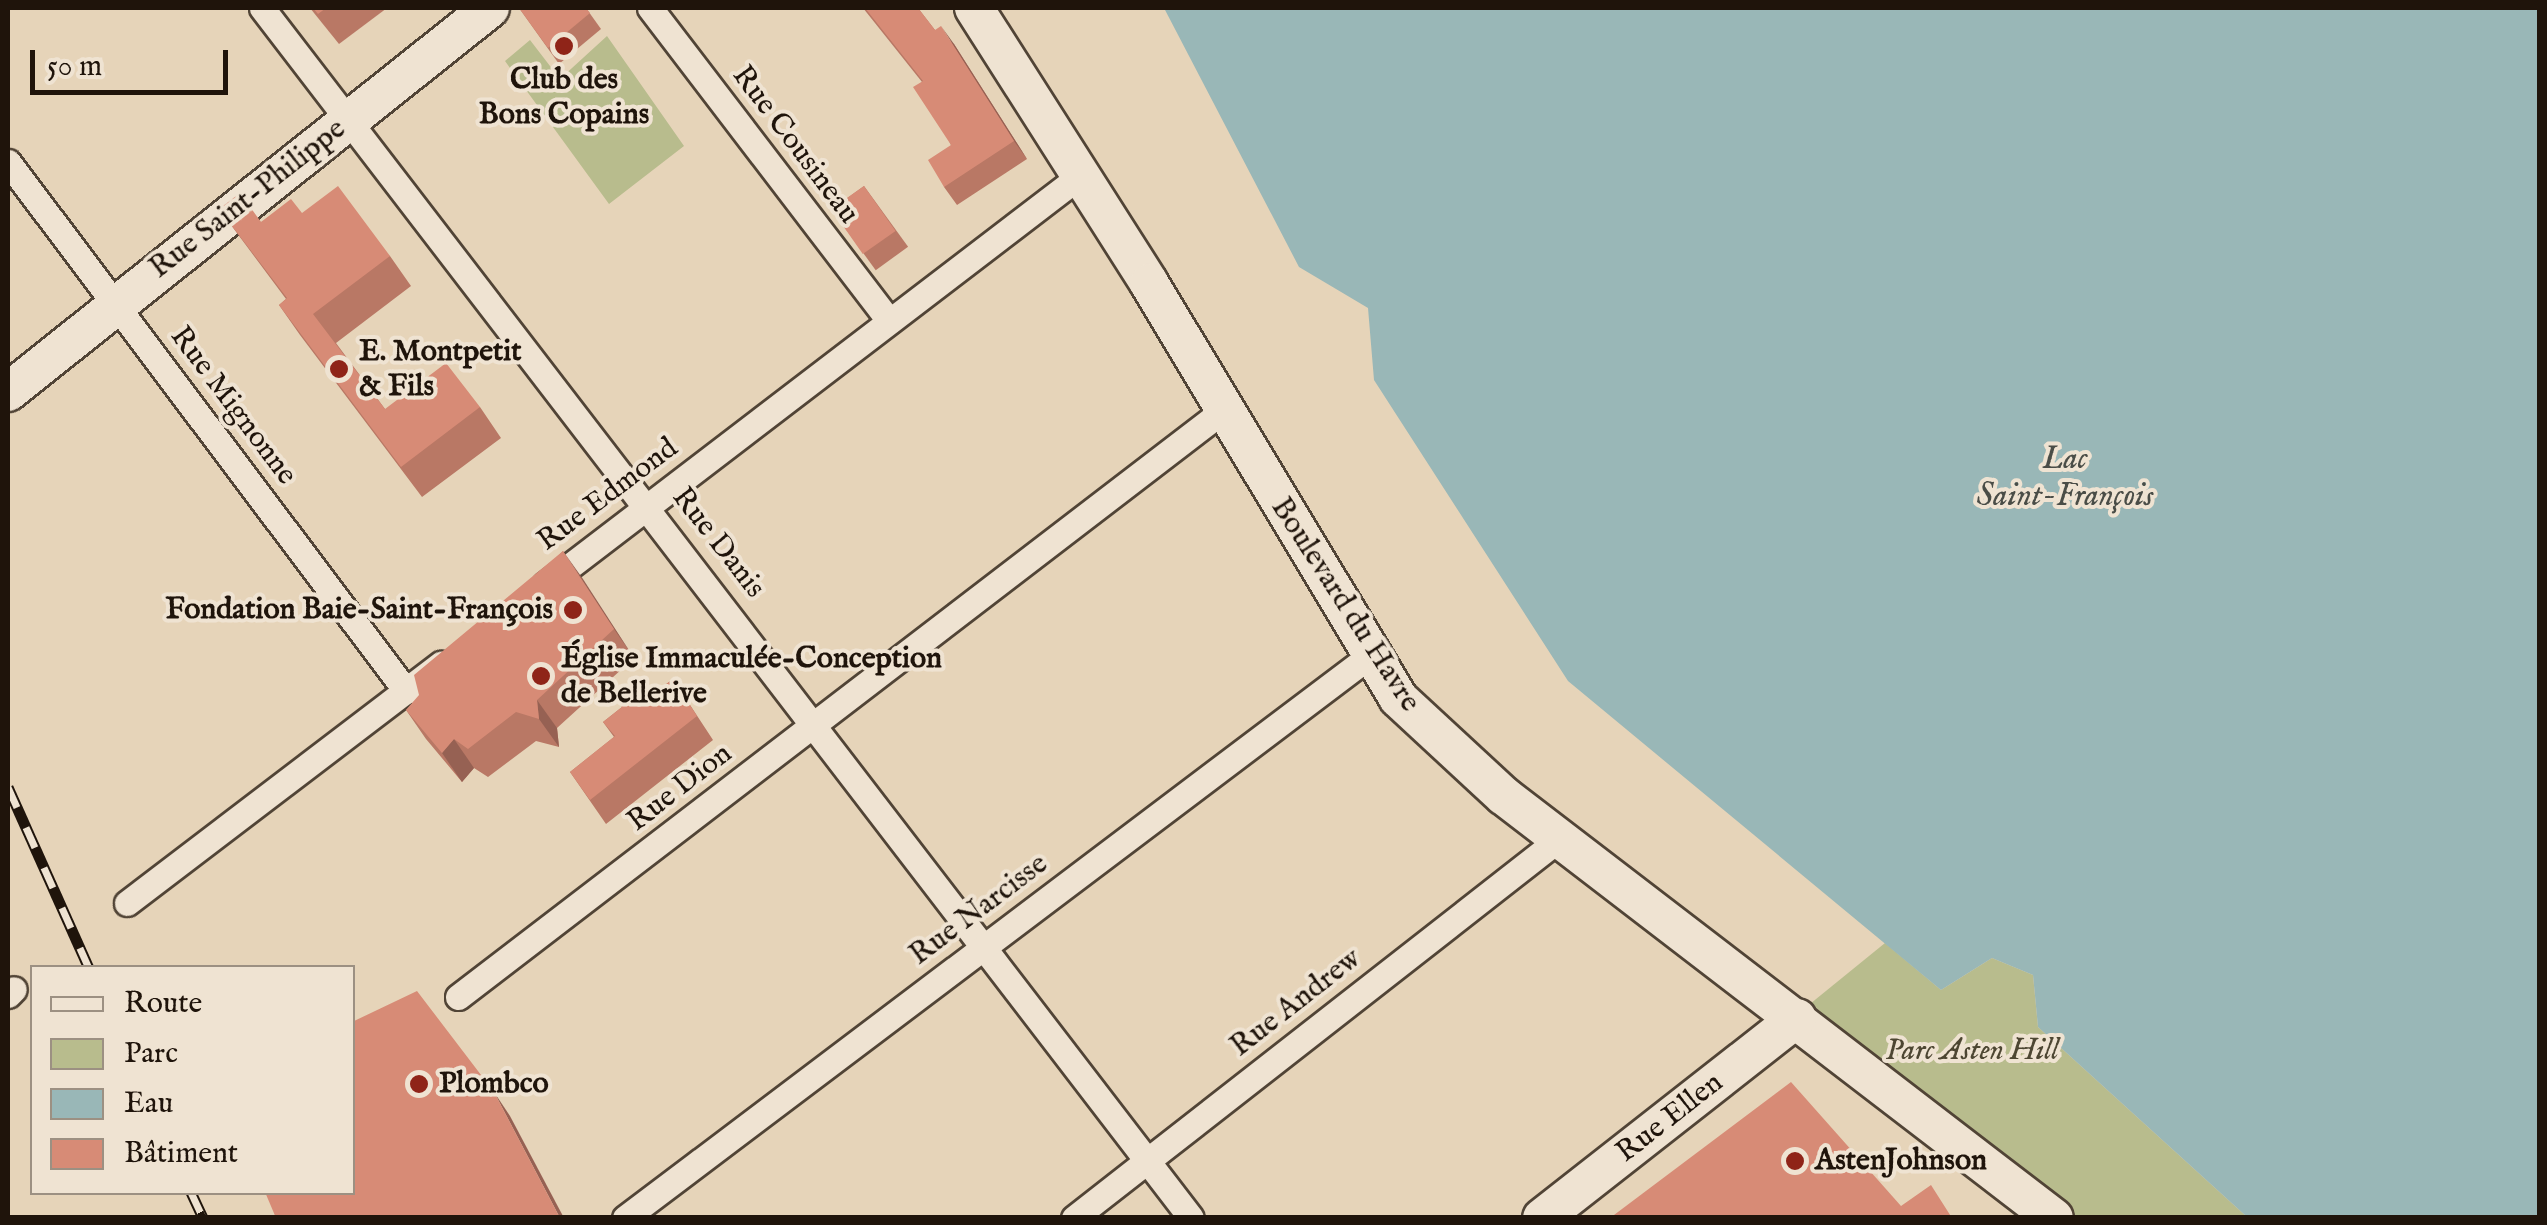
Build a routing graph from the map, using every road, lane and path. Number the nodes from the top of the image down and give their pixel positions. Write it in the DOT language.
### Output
graph roads {
  1 [pos="262,8"];
  2 [pos="490,8"];
  3 [pos="650,8"];
  4 [pos="974,8"];
  5 [pos="349,119"];
  6 [pos="8,162"];
  7 [pos="1081,175"];
  8 [pos="116,304"];
  9 [pos="890,322"];
  10 [pos="8,392"];
  11 [pos="1225,409"];
  12 [pos="648,506"];
  13 [pos="527,598"];
  14 [pos="466,644"];
  15 [pos="1372,654"];
  16 [pos="406,691"];
  17 [pos="817,724"];
  18 [pos="1559,839"];
  19 [pos="127,904"];
  20 [pos="985,946"];
  21 [pos="458,997"];
  22 [pos="1797,1018"];
  23 [pos="1147,1160"];
  24 [pos="625,1218"];
  25 [pos="1074,1218"];
  26 [pos="1191,1218"];
  27 [pos="1542,1218"];
  28 [pos="2054,1218"];
  1 -- 5 [label="street, Rue Danis"];
  2 -- 5 [label="street, Rue Saint-Philippe"];
  3 -- 9 [label="street, Rue Cousineau"];
  4 -- 7 [label="street, Boulevard du Havre"];
  5 -- 8 [label="street, Rue Saint-Philippe"];
  5 -- 12 [label="street, Rue Danis"];
  6 -- 8 [label="street, Rue Mignonne"];
  7 -- 9 [label="street, Rue Edmond"];
  7 -- 11 [label="street, Boulevard du Havre"];
  8 -- 10 [label="street, Rue Saint-Philippe"];
  8 -- 16 [label="street, Rue Mignonne"];
  9 -- 12 [label="street, Rue Edmond"];
  11 -- 15 [label="street, Boulevard du Havre"];
  11 -- 17 [label="street, Rue Dion"];
  12 -- 13 [label="street, Rue Edmond"];
  12 -- 17 [label="street, Rue Danis"];
  14 -- 16 [label="street"];
  15 -- 18 [label="street, Boulevard du Havre"];
  15 -- 20 [label="street, Rue Narcisse"];
  16 -- 19 [label="street"];
  17 -- 20 [label="street, Rue Danis"];
  17 -- 21 [label="street, Rue Dion"];
  18 -- 22 [label="street, Boulevard du Havre"];
  18 -- 23 [label="street, Rue Andrew"];
  20 -- 23 [label="street, Rue Danis"];
  20 -- 24 [label="street, Rue Narcisse"];
  22 -- 27 [label="street, Rue Ellen"];
  22 -- 28 [label="street, Boulevard du Havre"];
  23 -- 25 [label="street, Rue Andrew"];
  23 -- 26 [label="street, Rue Danis"];
}
